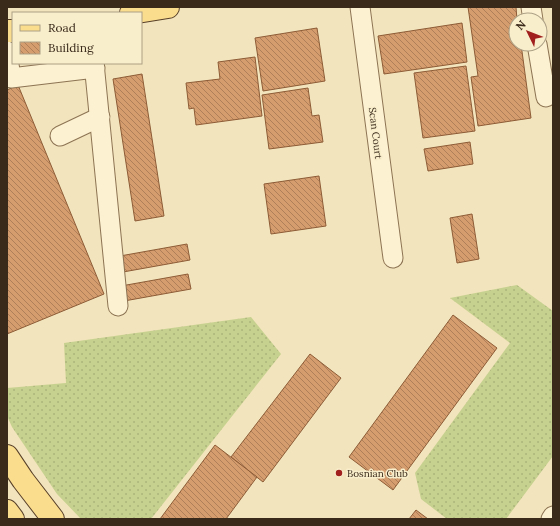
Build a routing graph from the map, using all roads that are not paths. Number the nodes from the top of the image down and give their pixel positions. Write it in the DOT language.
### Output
graph roads {
  1 [pos="168,7"];
  2 [pos="360,7"];
  3 [pos="137,12"];
  4 [pos="7,51"];
  5 [pos="538,52"];
  6 [pos="95,66"];
  7 [pos="9,79"];
  8 [pos="546,97"];
  9 [pos="100,117"];
  10 [pos="60,136"];
  11 [pos="393,258"];
  12 [pos="118,306"];
  13 [pos="7,456"];
  14 [pos="7,511"];
  15 [pos="553,516"];
  16 [pos="13,519"];
  17 [pos="53,519"];
  18 [pos="551,519"];
  1 -- 3 [label="main road"];
  2 -- 11 [label="street, Scan Court"];
  4 -- 7 [label="street"];
  5 -- 8 [label="street"];
  6 -- 7 [label="street"];
  6 -- 9 [label="street"];
  9 -- 10 [label="street"];
  9 -- 12 [label="street"];
  13 -- 17 [label="main road"];
  14 -- 16 [label="main road"];
  15 -- 18 [label="street"];
}
